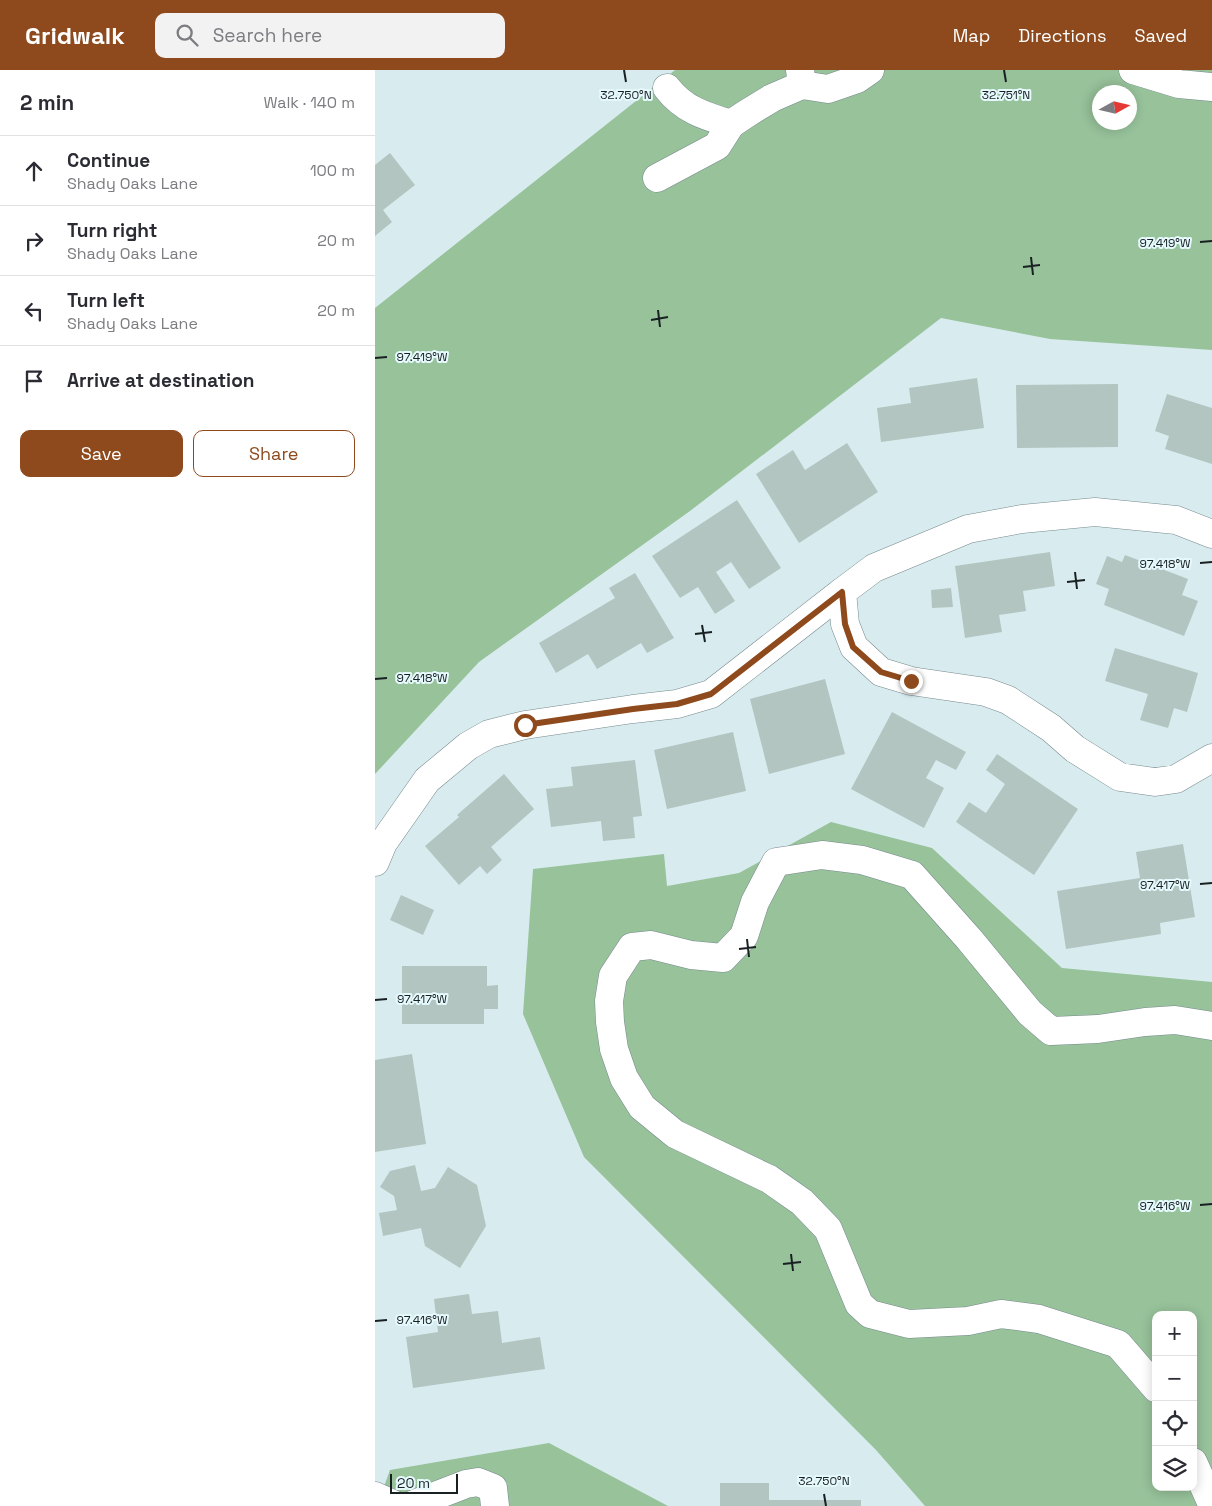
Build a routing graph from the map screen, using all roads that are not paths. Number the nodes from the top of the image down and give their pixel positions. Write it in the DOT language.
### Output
graph roads {
  1 [pos="870,70"];
  2 [pos="1133,70"];
  3 [pos="801,77"];
  4 [pos="1212,87"];
  5 [pos="667,88"];
  6 [pos="731,124"];
  7 [pos="657,178"];
  8 [pos="1212,534"];
  9 [pos="842,592"];
  10 [pos="1212,758"];
  11 [pos="375,862"];
  12 [pos="1212,1026"];
  13 [pos="1152,1383"];
  14 [pos="1197,1471"];
  15 [pos="375,1496"];
  16 [pos="1212,1504"];
  17 [pos="397,1506"];
  18 [pos="409,1506"];
  19 [pos="495,1506"];
  1 -- 3 [label="street"];
  2 -- 4 [label="street"];
  3 -- 6 [label="street"];
  5 -- 6 [label="street"];
  6 -- 7 [label="street"];
  8 -- 9 [label="street"];
  9 -- 10 [label="street"];
  9 -- 11 [label="street"];
  12 -- 13 [label="street"];
  14 -- 16 [label="street"];
  15 -- 17 [label="street"];
  18 -- 19 [label="street"];
}
